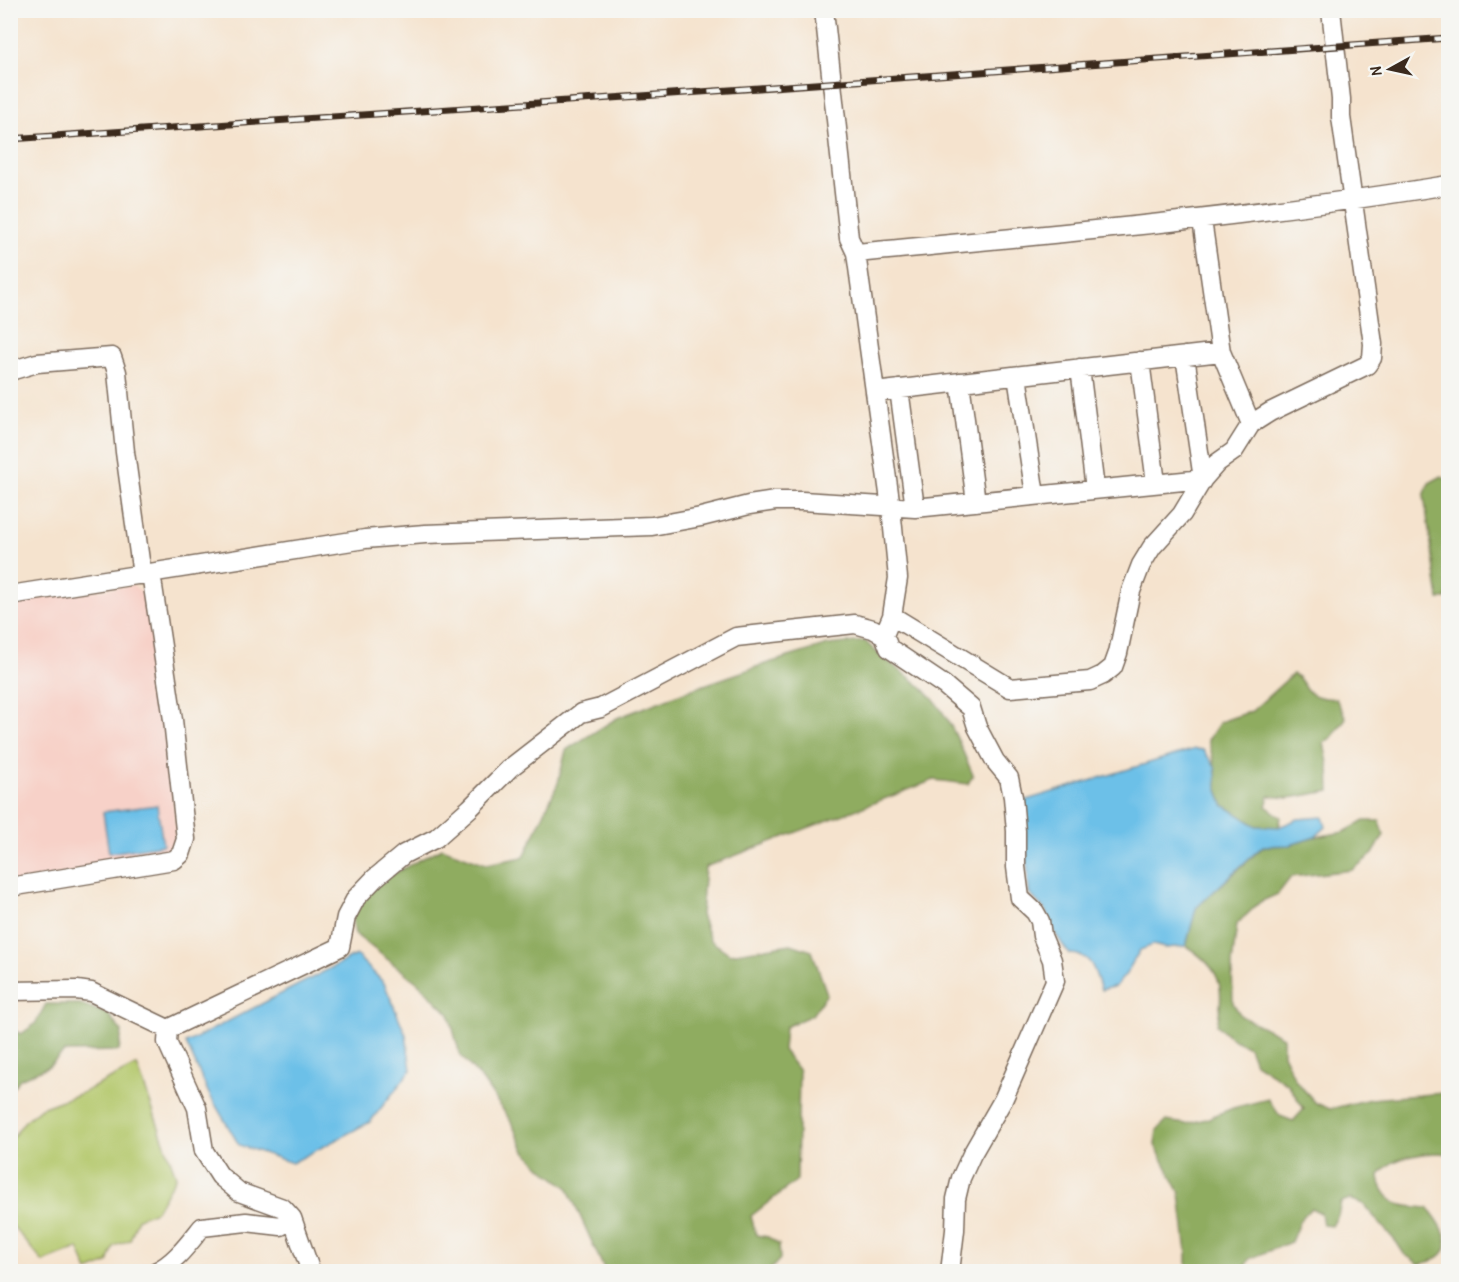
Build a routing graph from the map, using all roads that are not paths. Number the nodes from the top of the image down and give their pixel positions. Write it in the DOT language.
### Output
graph roads {
  1 [pos="824,10"];
  2 [pos="1331,10"];
  3 [pos="1449,184"];
  4 [pos="1352,200"];
  5 [pos="1202,220"];
  6 [pos="856,253"];
  7 [pos="1221,352"];
  8 [pos="1185,356"];
  9 [pos="1140,361"];
  10 [pos="1080,368"];
  11 [pos="10,372"];
  12 [pos="1017,376"];
  13 [pos="960,382"];
  14 [pos="899,390"];
  15 [pos="875,392"];
  16 [pos="1251,424"];
  17 [pos="1203,479"];
  18 [pos="1156,483"];
  19 [pos="1095,489"];
  20 [pos="1035,495"];
  21 [pos="976,502"];
  22 [pos="891,508"];
  23 [pos="915,508"];
  24 [pos="146,574"];
  25 [pos="10,596"];
  26 [pos="892,616"];
  27 [pos="884,635"];
  28 [pos="10,886"];
  29 [pos="10,991"];
  30 [pos="168,1029"];
  31 [pos="292,1218"];
  32 [pos="155,1272"];
  33 [pos="311,1272"];
  34 [pos="950,1272"];
  1 -- 6 [label="street"];
  2 -- 4 [label="street"];
  3 -- 4 [label="street"];
  4 -- 5 [label="street"];
  4 -- 16 [label="street"];
  5 -- 6 [label="street"];
  5 -- 7 [label="street"];
  6 -- 15 [label="street"];
  7 -- 8 [label="street"];
  7 -- 16 [label="street"];
  8 -- 9 [label="street"];
  8 -- 17 [label="street"];
  9 -- 10 [label="street"];
  9 -- 18 [label="street"];
  10 -- 12 [label="street"];
  10 -- 19 [label="street"];
  11 -- 24 [label="street"];
  12 -- 13 [label="street"];
  12 -- 20 [label="street"];
  13 -- 14 [label="street"];
  13 -- 21 [label="street"];
  14 -- 15 [label="street"];
  14 -- 23 [label="street"];
  15 -- 22 [label="street"];
  16 -- 17 [label="street"];
  17 -- 18 [label="street"];
  17 -- 26 [label="street"];
  18 -- 19 [label="street"];
  19 -- 20 [label="street"];
  20 -- 21 [label="street"];
  21 -- 23 [label="street"];
  22 -- 23 [label="street"];
  22 -- 24 [label="street"];
  22 -- 26 [label="street"];
  24 -- 25 [label="street"];
  24 -- 28 [label="street"];
  26 -- 27 [label="street"];
  27 -- 30 [label="street"];
  27 -- 34 [label="street"];
  29 -- 30 [label="street"];
  30 -- 31 [label="street"];
  31 -- 32 [label="street"];
  31 -- 33 [label="street"];
}
